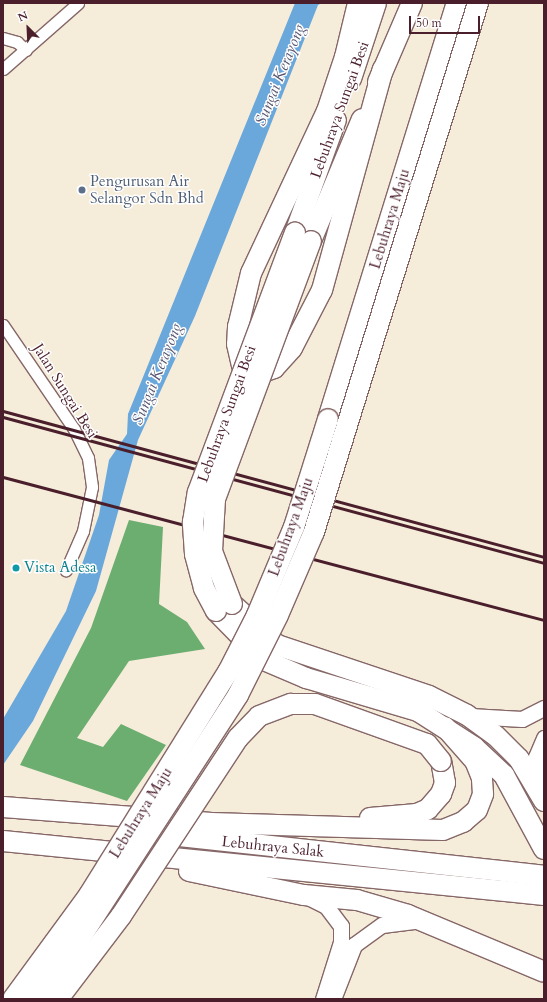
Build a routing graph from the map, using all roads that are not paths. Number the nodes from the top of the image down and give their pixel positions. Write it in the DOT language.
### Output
graph roads {
  1 [pos="78,3"];
  2 [pos="358,3"];
  3 [pos="376,3"];
  4 [pos="412,3"];
  5 [pos="457,3"];
  6 [pos="478,3"];
  7 [pos="3,38"];
  8 [pos="26,50"];
  9 [pos="3,69"];
  10 [pos="383,69"];
  11 [pos="303,237"];
  12 [pos="3,325"];
  13 [pos="66,570"];
  14 [pos="390,691"];
  15 [pos="544,708"];
  16 [pos="467,715"];
  17 [pos="445,727"];
  18 [pos="544,738"];
  19 [pos="534,783"];
  20 [pos="544,801"];
  21 [pos="3,807"];
  22 [pos="3,816"];
  23 [pos="125,817"];
  24 [pos="308,826"];
  25 [pos="179,836"];
  26 [pos="3,841"];
  27 [pos="544,849"];
  28 [pos="146,856"];
  29 [pos="531,881"];
  30 [pos="304,895"];
  31 [pos="544,895"];
  32 [pos="428,921"];
  33 [pos="544,972"];
  34 [pos="13,999"];
  35 [pos="36,999"];
  36 [pos="58,999"];
  37 [pos="323,999"];
  38 [pos="333,999"];
  1 -- 8 [label="street"];
  2 -- 10 [label="highway"];
  3 -- 11 [label="highway, Lebuhraya Sungai Besi"];
  4 -- 10 [label="highway, Lebuhraya Sungai Besi"];
  5 -- 34 [label="highway, Lebuhraya Maju, bridge"];
  6 -- 35 [label="highway, Lebuhraya Maju, bridge"];
  7 -- 8 [label="street"];
  8 -- 9 [label="street"];
  10 -- 11 [label="highway, Lebuhraya Sungai Besi"];
  11 -- 14 [label="highway, Lebuhraya Sungai Besi, bridge"];
  12 -- 13 [label="street, Jalan Sungai Besi"];
  14 -- 16 [label="highway, Lebuhraya Sungai Besi"];
  14 -- 17 [label="highway, Lebuhraya Sungai Besi"];
  15 -- 16 [label="street"];
  16 -- 19 [label="highway, Lebuhraya Sungai Besi"];
  17 -- 24 [label="highway"];
  17 -- 27 [label="highway, Lebuhraya Sungai Besi"];
  18 -- 19 [label="street"];
  19 -- 20 [label="highway, Lebuhraya Sungai Besi"];
  21 -- 23 [label="highway"];
  22 -- 25 [label="highway, Lebuhraya Salak"];
  23 -- 24 [label="highway"];
  23 -- 25 [label="highway"];
  24 -- 36 [label="highway, bridge"];
  25 -- 29 [label="highway, Lebuhraya Salak"];
  26 -- 28 [label="highway, Lebuhraya Salak"];
  28 -- 29 [label="highway, Lebuhraya Salak"];
  28 -- 30 [label="highway"];
  29 -- 31 [label="highway, Lebuhraya Salak"];
  30 -- 32 [label="highway"];
  30 -- 37 [label="street"];
  32 -- 33 [label="highway"];
  32 -- 38 [label="street"];
}
